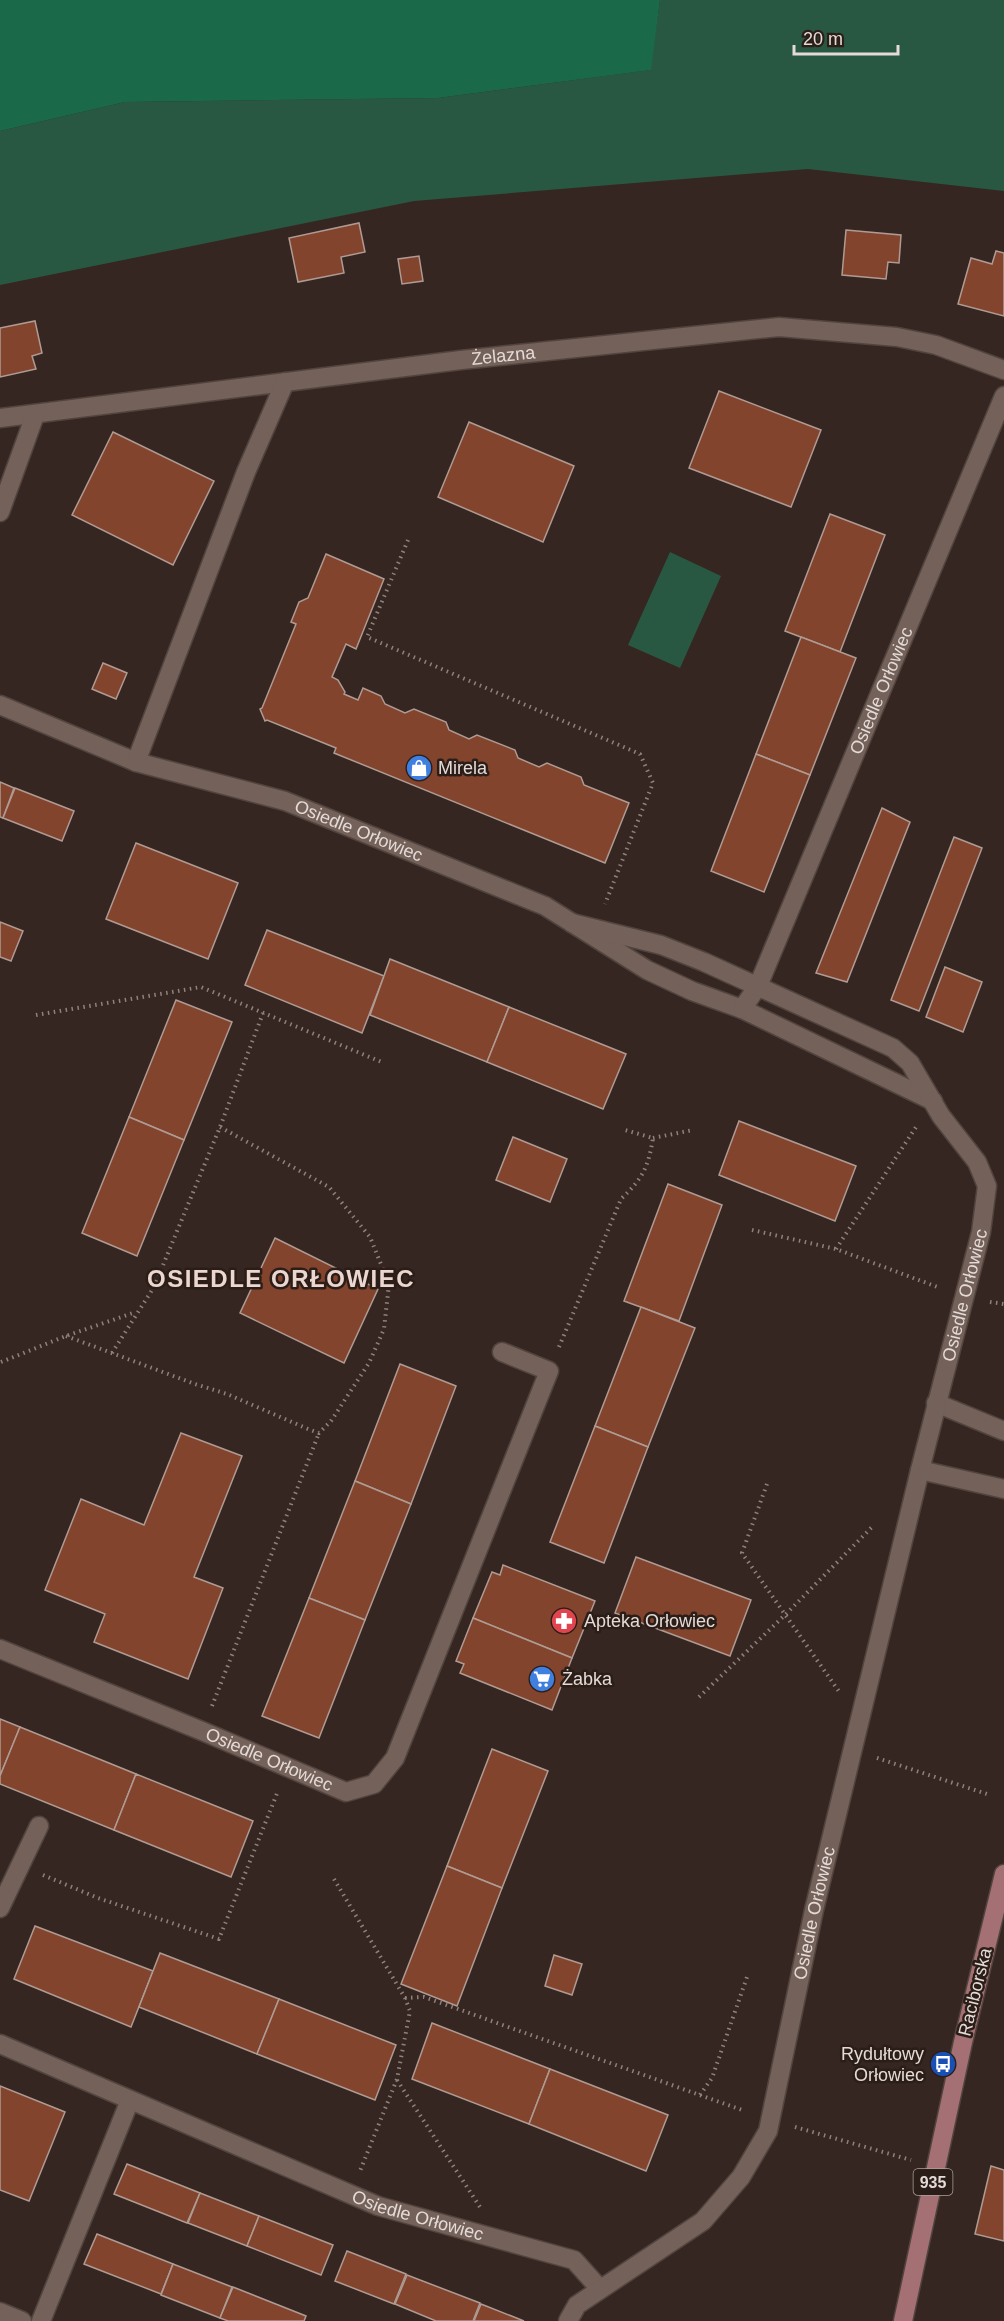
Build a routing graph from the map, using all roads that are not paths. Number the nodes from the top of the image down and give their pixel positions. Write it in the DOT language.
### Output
graph roads {
  1 [pos="1004,370"];
  2 [pos="285,382"];
  3 [pos="1004,396"];
  4 [pos="35,415"];
  5 [pos="0,418"];
  6 [pos="0,512"];
  7 [pos="0,705"];
  8 [pos="136,762"];
  9 [pos="572,923"];
  10 [pos="758,986"];
  11 [pos="742,1009"];
  12 [pos="933,1101"];
  13 [pos="996,1188"];
  14 [pos="502,1352"];
  15 [pos="936,1403"];
  16 [pos="1004,1431"];
  17 [pos="920,1470"];
  18 [pos="1004,1489"];
  19 [pos="0,1649"];
  20 [pos="39,1826"];
  21 [pos="1004,1874"];
  22 [pos="0,1908"];
  23 [pos="0,2044"];
  24 [pos="130,2100"];
  25 [pos="600,2289"];
  26 [pos="0,2312"];
  27 [pos="22,2321"];
  28 [pos="40,2321"];
  29 [pos="568,2321"];
  30 [pos="903,2321"];
  1 -- 2 [label="street, Żelazna"];
  2 -- 4 [label="street, Żelazna"];
  2 -- 8 [label="street"];
  3 -- 10 [label="street, Osiedle Orłowiec"];
  4 -- 5 [label="street, Żelazna"];
  4 -- 6 [label="street"];
  7 -- 8 [label="street, Osiedle Orłowiec"];
  8 -- 9 [label="street, Osiedle Orłowiec"];
  9 -- 10 [label="street, Osiedle Orłowiec"];
  9 -- 11 [label="street, Osiedle Orłowiec"];
  10 -- 11 [label="street, Osiedle Orłowiec"];
  10 -- 12 [label="street, Osiedle Orłowiec"];
  11 -- 12 [label="street, Osiedle Orłowiec"];
  12 -- 13 [label="street, Osiedle Orłowiec"];
  13 -- 15 [label="street, Osiedle Orłowiec"];
  14 -- 19 [label="street, Osiedle Orłowiec"];
  15 -- 16 [label="street"];
  15 -- 17 [label="street, Osiedle Orłowiec"];
  17 -- 18 [label="street"];
  17 -- 25 [label="street, Osiedle Orłowiec"];
  20 -- 22 [label="street"];
  21 -- 30 [label="main road, Raciborska / 935"];
  23 -- 24 [label="street, Osiedle Orłowiec"];
  24 -- 25 [label="street, Osiedle Orłowiec"];
  24 -- 28 [label="street"];
  25 -- 29 [label="street, Osiedle Orłowiec"];
  26 -- 27 [label="street"];
}
